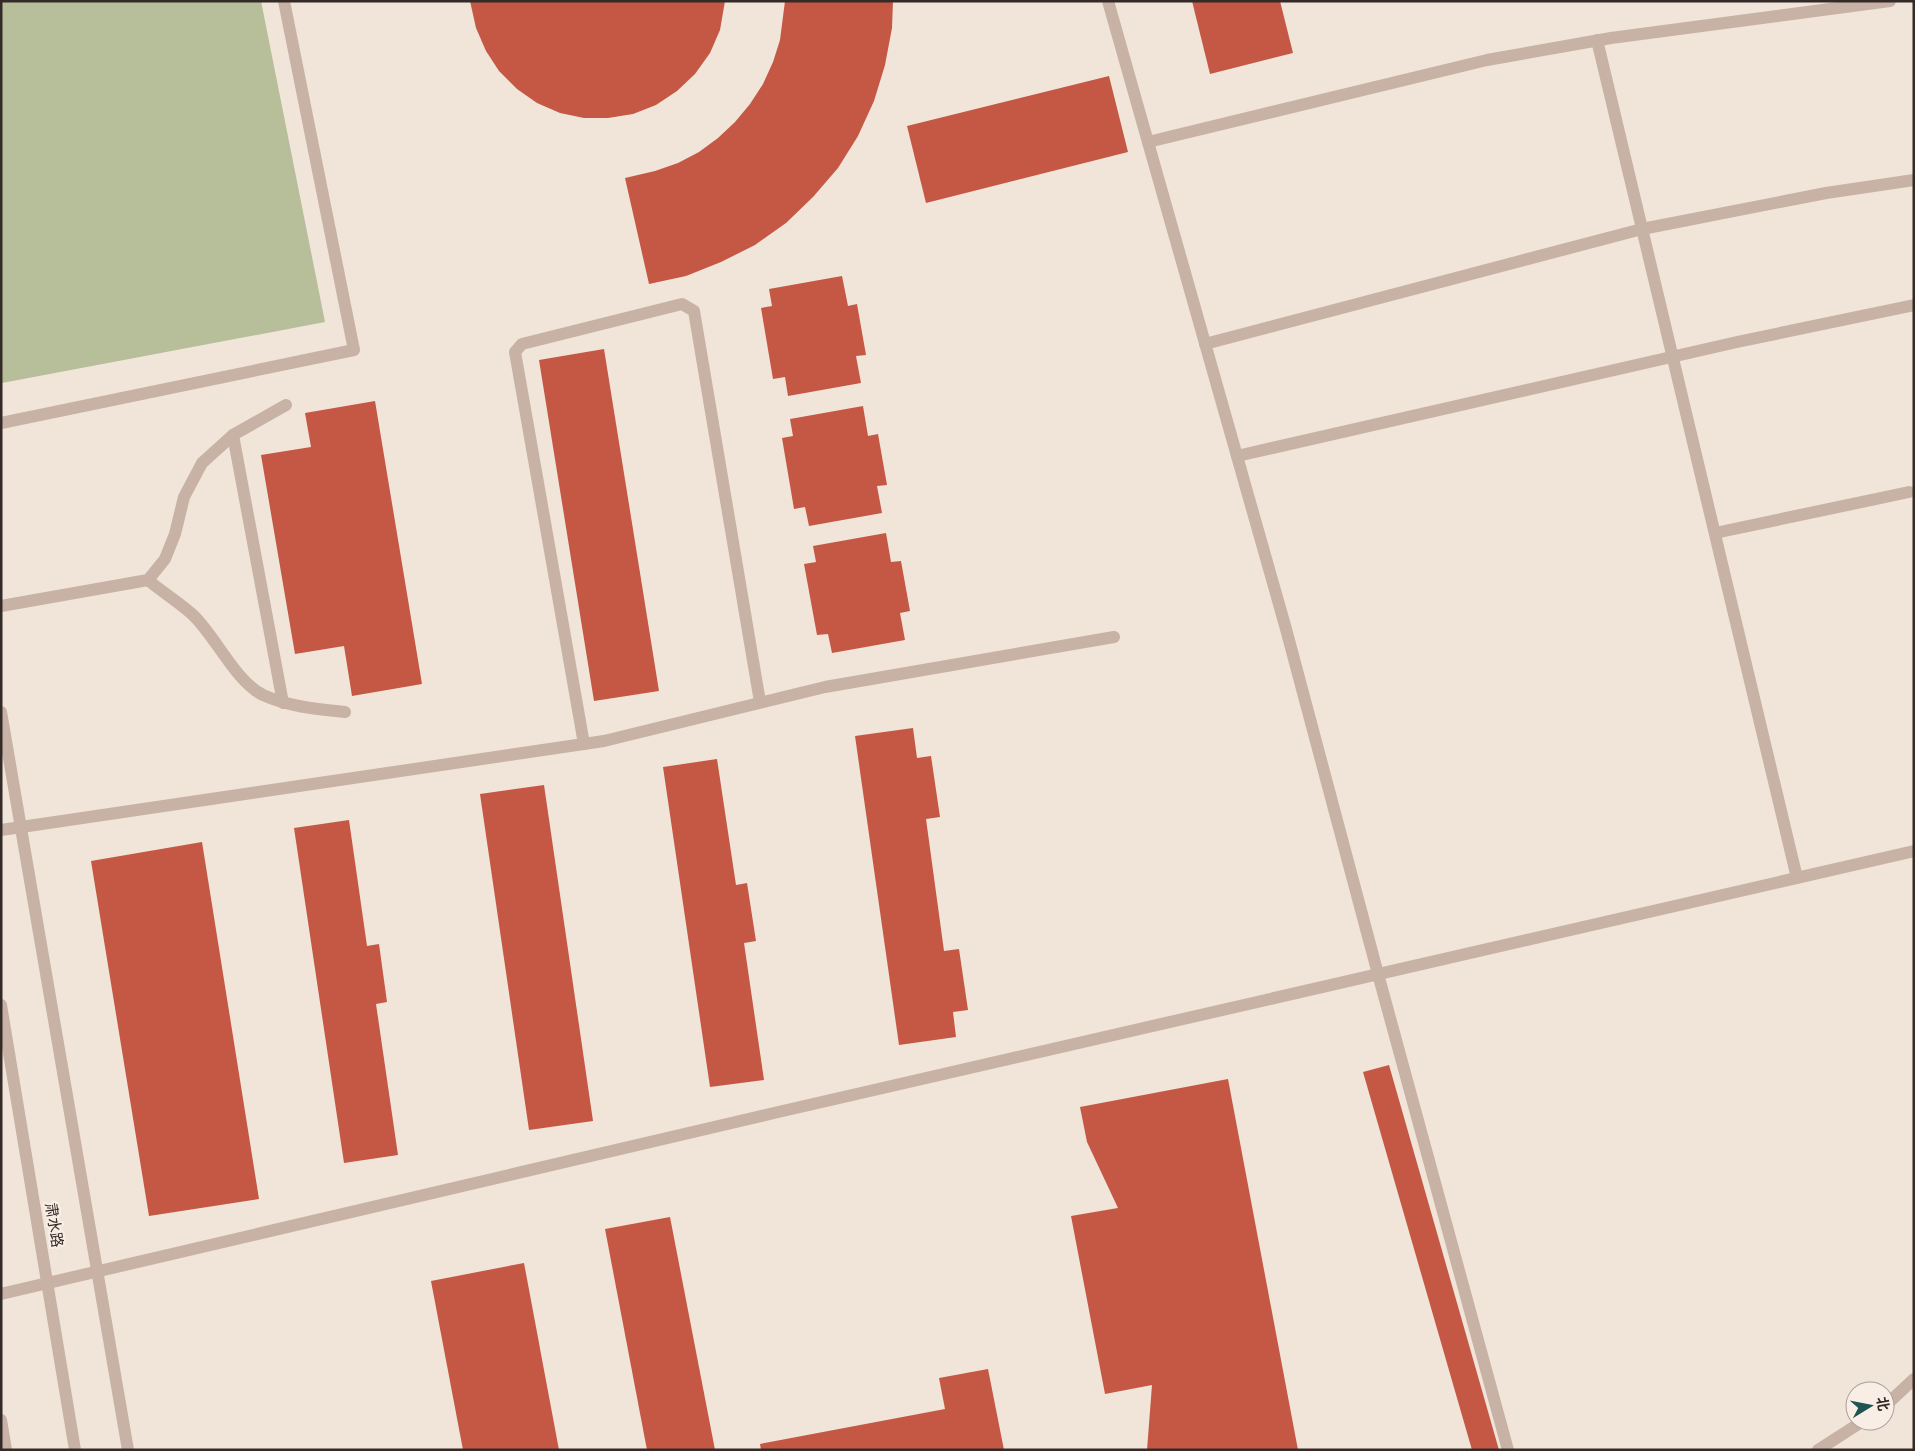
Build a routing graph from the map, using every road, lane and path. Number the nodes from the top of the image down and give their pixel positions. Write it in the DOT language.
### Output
graph roads {
  1 [pos="284,1"];
  2 [pos="1108,1"];
  3 [pos="1890,1"];
  4 [pos="1597,40"];
  5 [pos="1148,142"];
  6 [pos="1914,180"];
  7 [pos="1642,229"];
  8 [pos="1914,305"];
  9 [pos="1205,344"];
  10 [pos="1673,357"];
  11 [pos="286,406"];
  12 [pos="1,423"];
  13 [pos="233,434"];
  14 [pos="1237,456"];
  15 [pos="1909,492"];
  16 [pos="1715,533"];
  17 [pos="148,580"];
  18 [pos="1,606"];
  19 [pos="1114,637"];
  20 [pos="283,702"];
  21 [pos="760,702"];
  22 [pos="1,712"];
  23 [pos="345,712"];
  24 [pos="584,744"];
  25 [pos="21,827"];
  26 [pos="1,830"];
  27 [pos="1914,852"];
  28 [pos="1797,878"];
  29 [pos="1378,974"];
  30 [pos="1,1005"];
  31 [pos="97,1271"];
  32 [pos="47,1282"];
  33 [pos="1,1294"];
  34 [pos="1914,1378"];
  35 [pos="1895,1396"];
  36 [pos="1,1420"];
  37 [pos="1847,1431"];
  38 [pos="6,1450"];
  39 [pos="75,1450"];
  40 [pos="128,1450"];
  41 [pos="1508,1450"];
  42 [pos="1818,1450"];
  1 -- 12 [label="street"];
  2 -- 5 [label="street"];
  3 -- 4 [label="street"];
  4 -- 5 [label="street"];
  4 -- 7 [label="street"];
  5 -- 9 [label="street"];
  6 -- 7 [label="street"];
  7 -- 9 [label="street"];
  7 -- 10 [label="street"];
  8 -- 10 [label="street"];
  9 -- 14 [label="street"];
  10 -- 14 [label="street"];
  10 -- 16 [label="street"];
  11 -- 13 [label="street"];
  13 -- 17 [label="street"];
  13 -- 20 [label="street"];
  14 -- 29 [label="street"];
  15 -- 16 [label="street"];
  16 -- 28 [label="street"];
  17 -- 18 [label="street"];
  17 -- 20 [label="street"];
  19 -- 21 [label="street"];
  20 -- 23 [label="street"];
  21 -- 24 [label="street"];
  21 -- 24 [label="street"];
  22 -- 25 [label="street"];
  24 -- 25 [label="street"];
  25 -- 26 [label="street"];
  25 -- 31 [label="street"];
  27 -- 28 [label="street"];
  28 -- 29 [label="street"];
  29 -- 31 [label="street"];
  29 -- 41 [label="street"];
  30 -- 32 [label="street, 肃水路"];
  31 -- 32 [label="street"];
  31 -- 40 [label="street"];
  32 -- 33 [label="street"];
  32 -- 39 [label="street, 肃水路"];
  34 -- 35 [label="street"];
  36 -- 38 [label="street"];
  37 -- 42 [label="street"];
}
